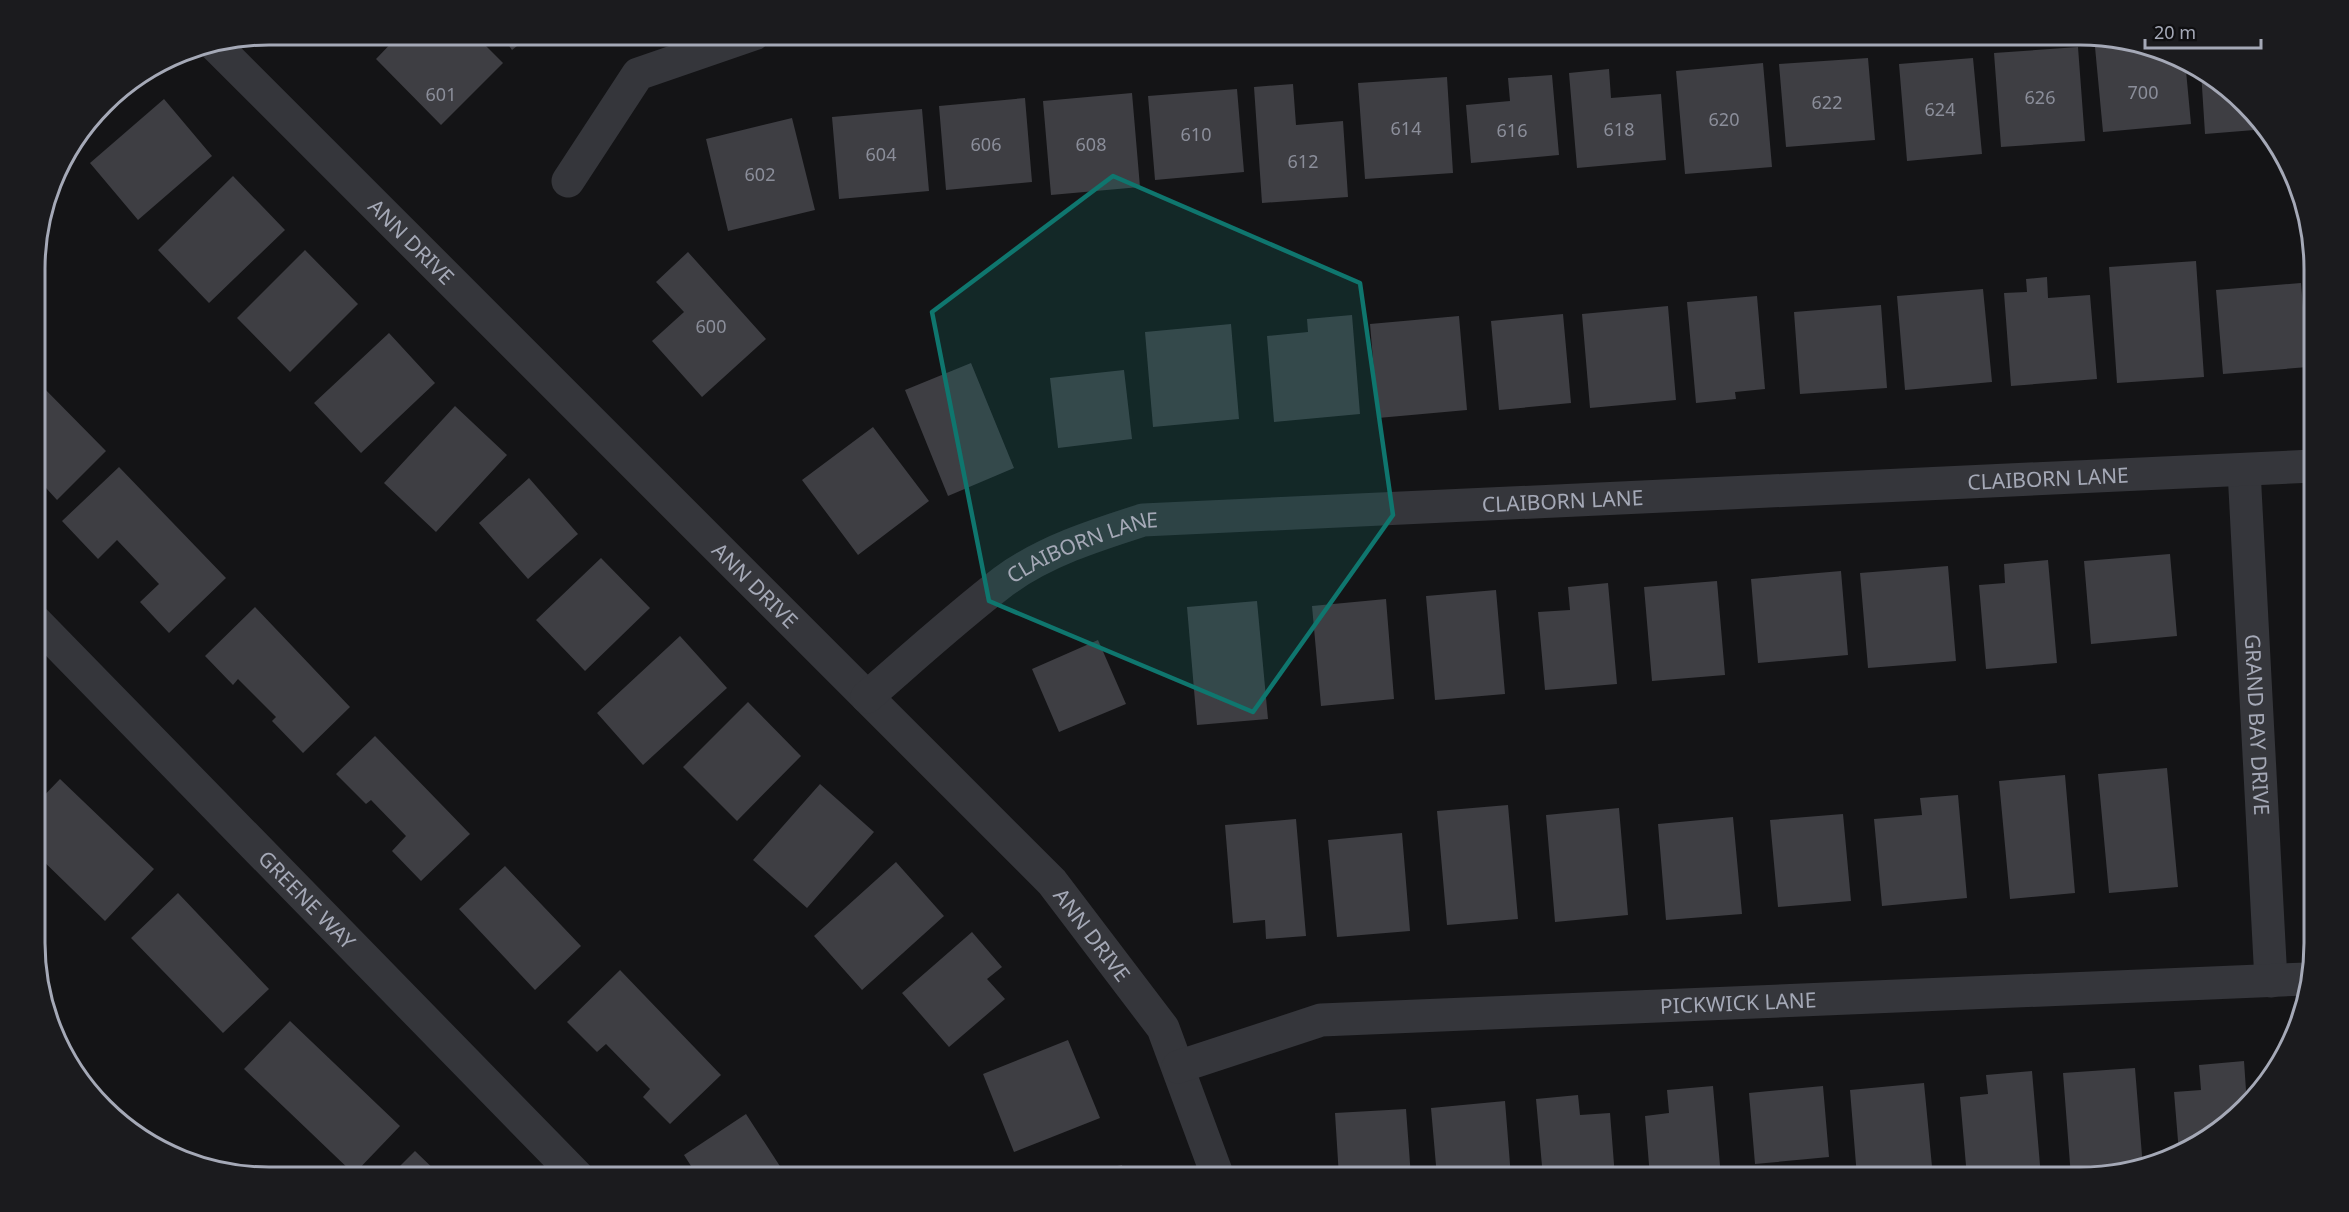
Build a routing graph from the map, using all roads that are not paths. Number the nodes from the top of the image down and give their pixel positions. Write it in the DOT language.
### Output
graph roads {
  1 [pos="722,45"];
  2 [pos="220,50"];
  3 [pos="568,181"];
  4 [pos="2304,467"];
  5 [pos="2244,470"];
  6 [pos="45,631"];
  7 [pos="867,697"];
  8 [pos="2301,979"];
  9 [pos="2271,981"];
  10 [pos="1178,1067"];
  11 [pos="568,1167"];
  12 [pos="1214,1167"];
  1 -- 3 [label="street"];
  2 -- 7 [label="street, ANN DRIVE"];
  4 -- 5 [label="street, CLAIBORN LANE"];
  5 -- 7 [label="street, CLAIBORN LANE"];
  5 -- 9 [label="street, GRAND BAY DRIVE"];
  6 -- 11 [label="street, GREENE WAY"];
  7 -- 10 [label="street, ANN DRIVE"];
  8 -- 9 [label="street, PICKWICK LANE"];
  9 -- 10 [label="street, PICKWICK LANE"];
  10 -- 12 [label="street, ANN DRIVE"];
}
